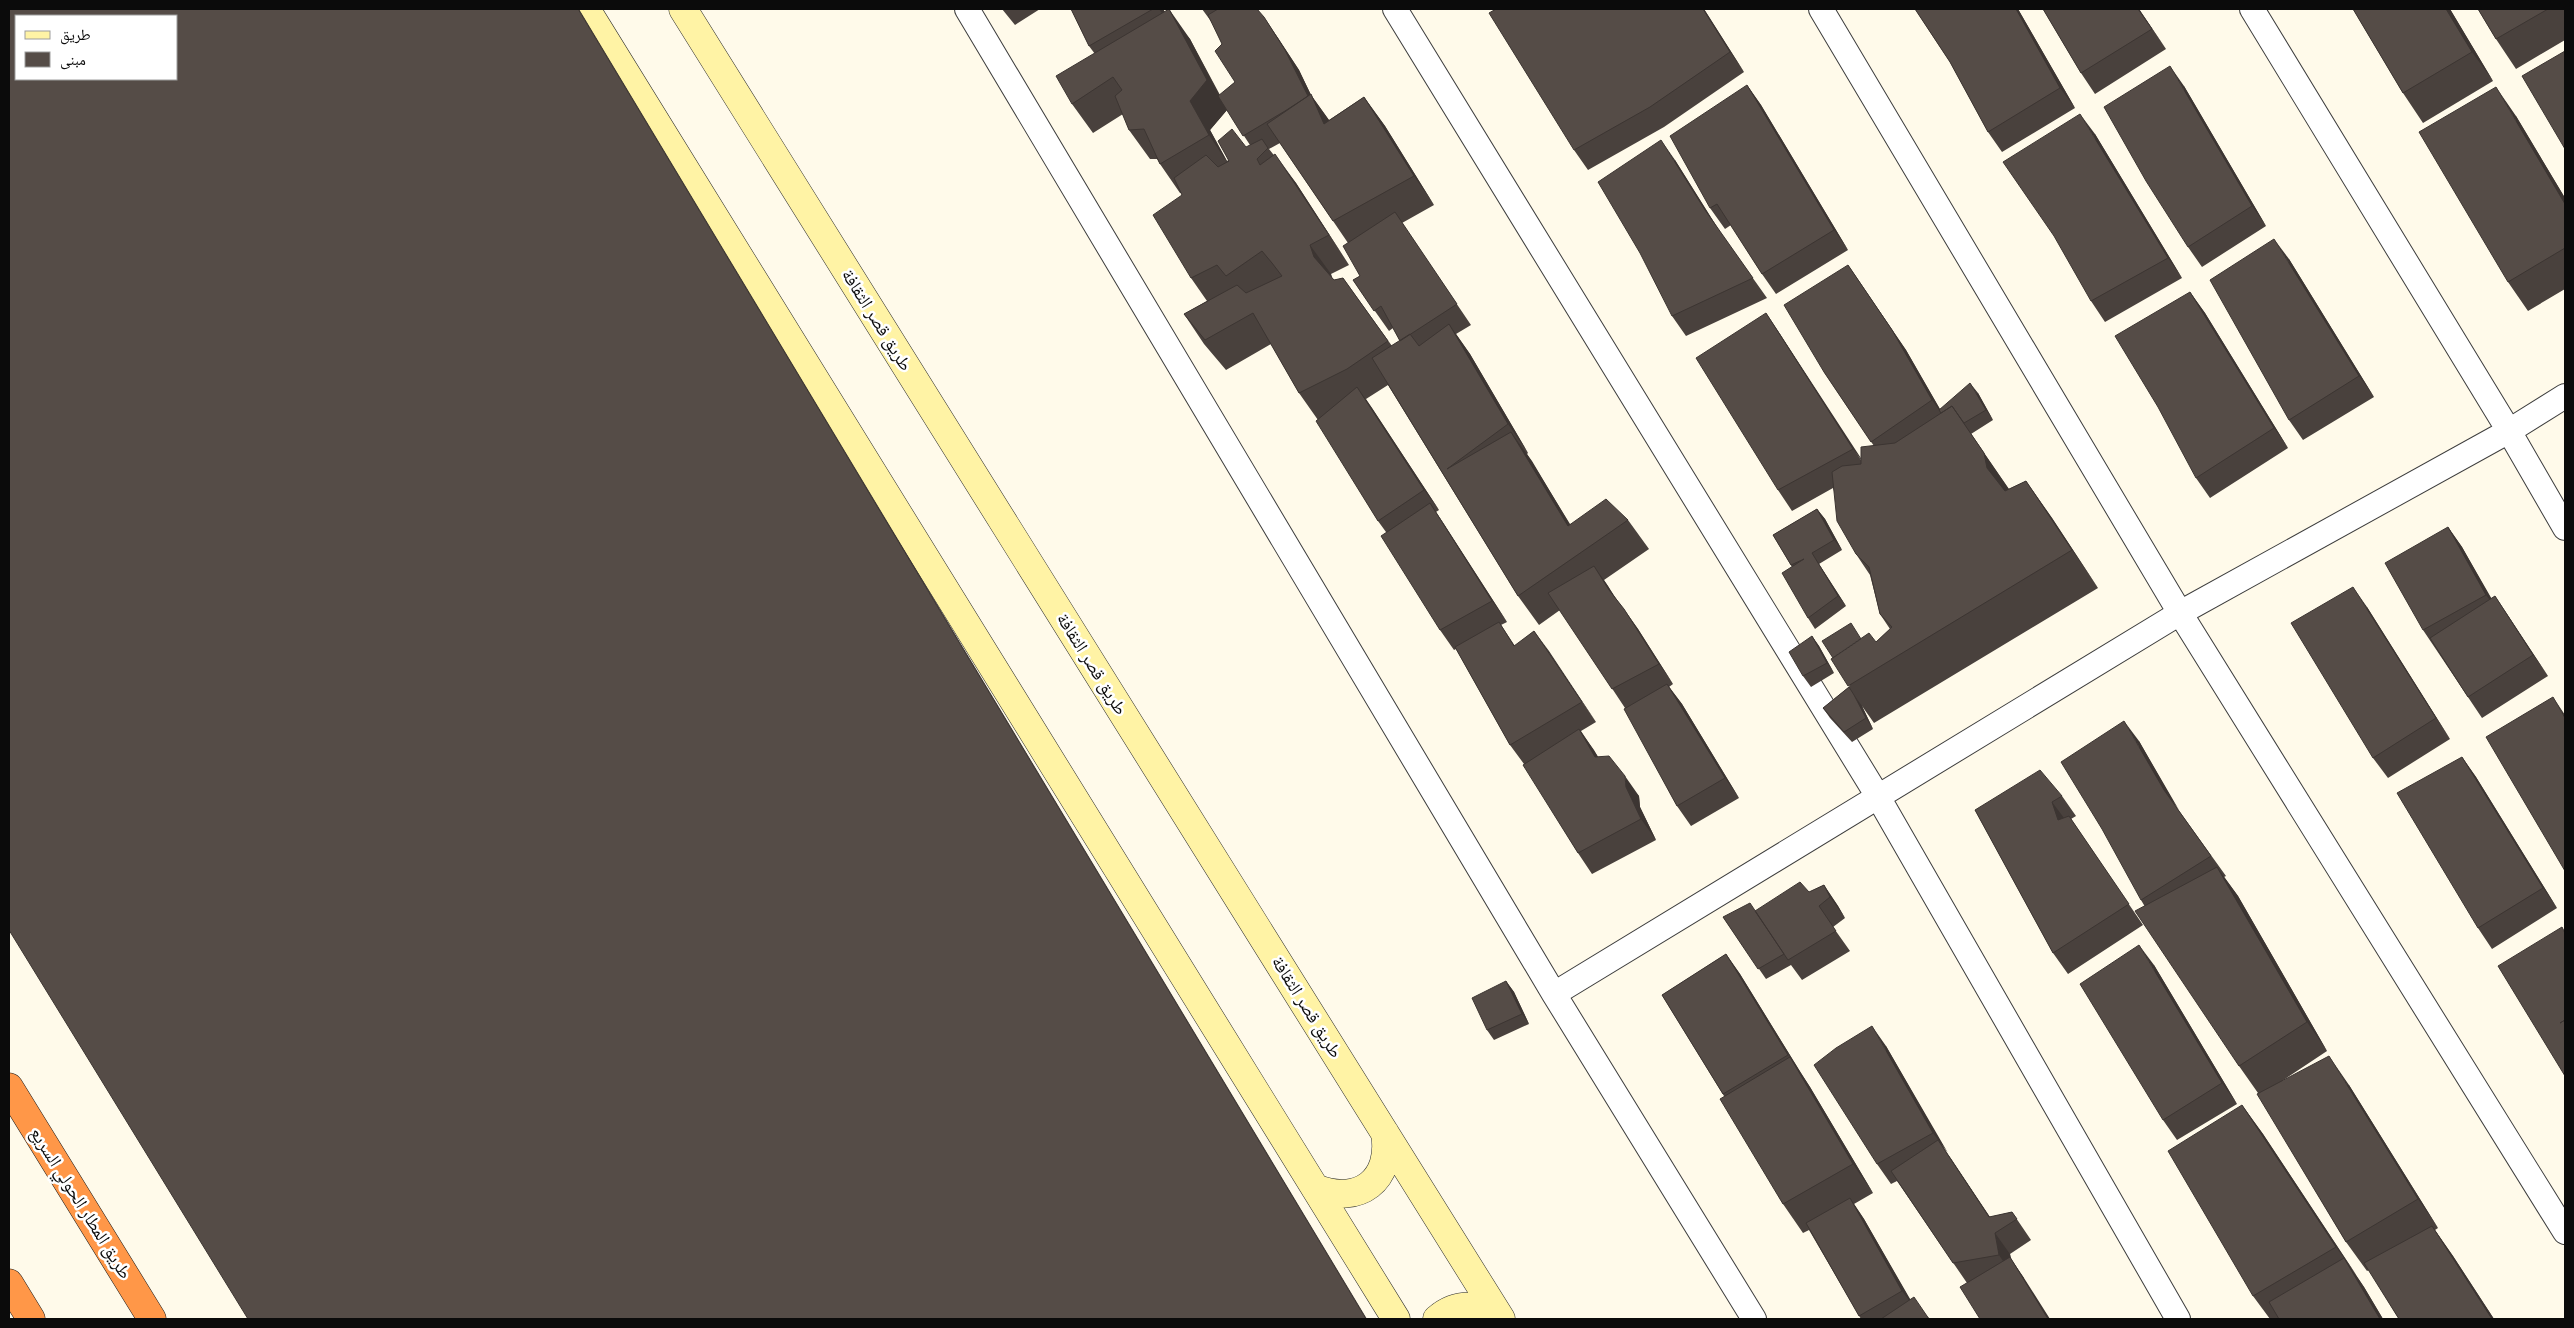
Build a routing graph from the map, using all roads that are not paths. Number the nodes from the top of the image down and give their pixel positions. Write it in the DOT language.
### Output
graph roads {
  1 [pos="586,9"];
  2 [pos="683,9"];
  3 [pos="967,9"];
  4 [pos="1395,9"];
  5 [pos="1821,9"];
  6 [pos="2252,9"];
  7 [pos="2565,396"];
  8 [pos="2510,431"];
  9 [pos="2565,528"];
  10 [pos="2180,613"];
  11 [pos="1877,795"];
  12 [pos="1554,994"];
  13 [pos="9,1087"];
  14 [pos="1385,1133"];
  15 [pos="1315,1188"];
  16 [pos="2565,1232"];
  17 [pos="9,1283"];
  18 [pos="1499,1315"];
  19 [pos="31,1319"];
  20 [pos="152,1319"];
  21 [pos="1396,1319"];
  22 [pos="1437,1319"];
  23 [pos="1754,1319"];
  24 [pos="2178,1319"];
  1 -- 15 [label="street"];
  2 -- 14 [label="street, طريق قصر الثقافة"];
  3 -- 12 [label="lane"];
  4 -- 11 [label="lane"];
  5 -- 10 [label="lane"];
  6 -- 8 [label="lane"];
  7 -- 8 [label="lane"];
  8 -- 9 [label="lane"];
  8 -- 10 [label="lane"];
  10 -- 11 [label="lane"];
  10 -- 16 [label="lane"];
  11 -- 12 [label="lane"];
  11 -- 24 [label="lane"];
  12 -- 23 [label="lane"];
  13 -- 20 [label="highway, طريق المطار الحولي السريع"];
  14 -- 15 [label="street"];
  14 -- 18 [label="street, طريق قصر الثقافة"];
  15 -- 21 [label="street"];
  17 -- 19 [label="highway"];
  18 -- 22 [label="street"];
}
